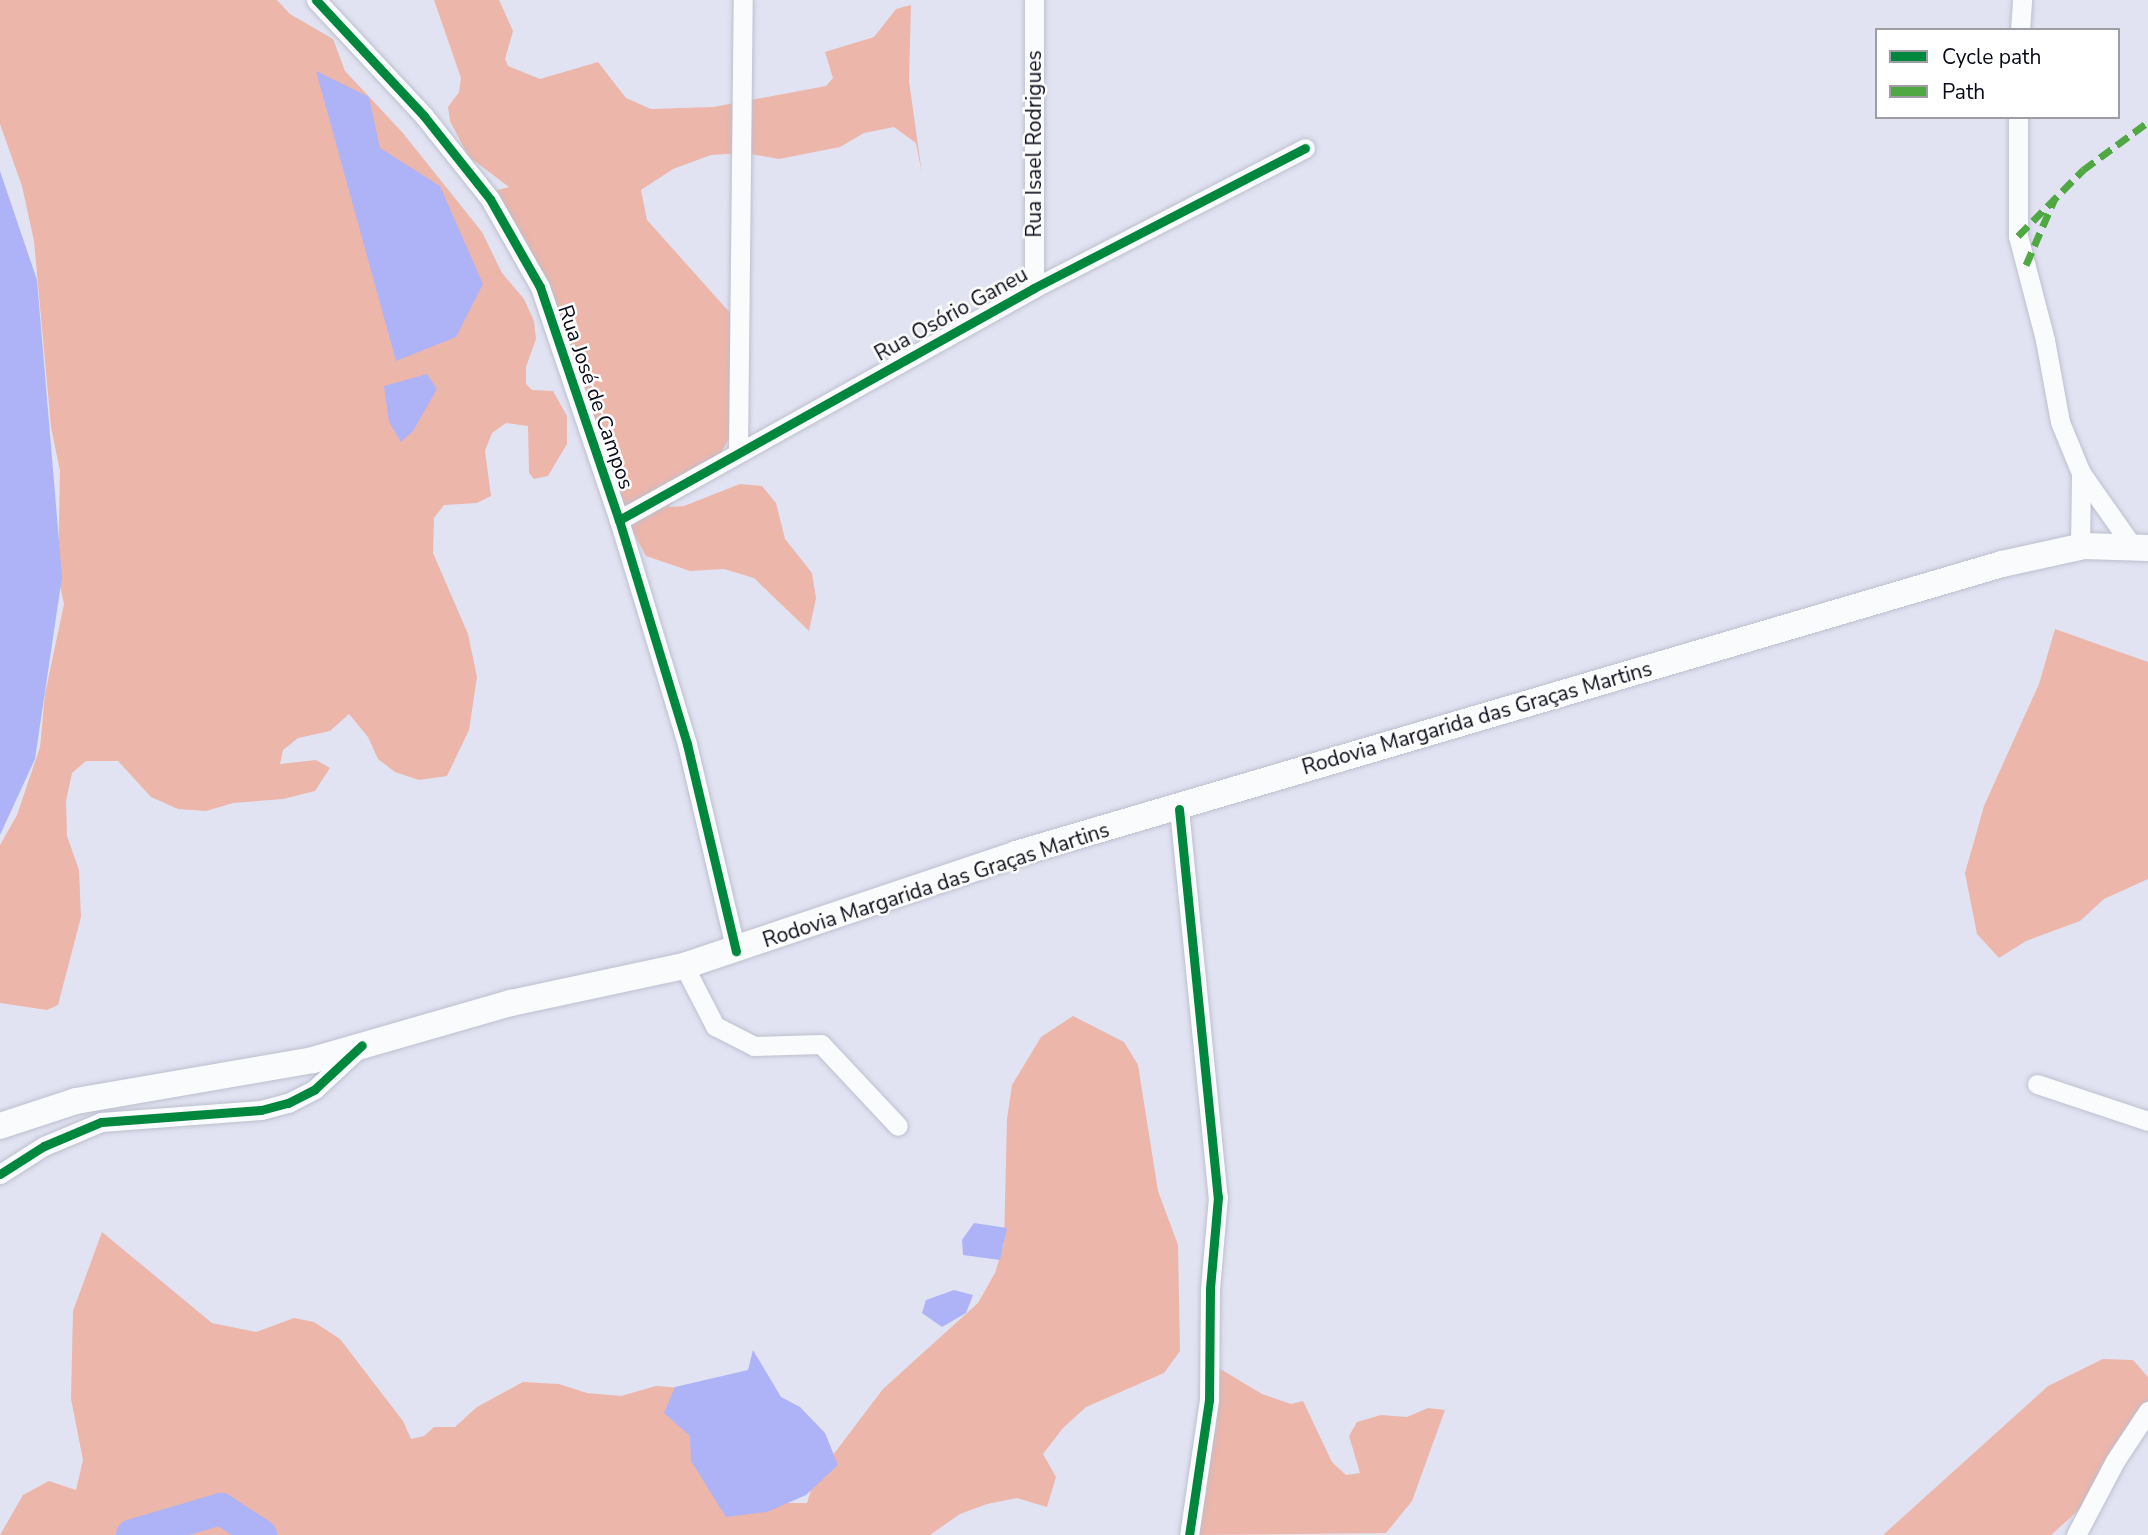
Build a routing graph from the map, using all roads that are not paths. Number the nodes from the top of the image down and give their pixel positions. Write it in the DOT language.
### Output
graph roads {
  1 [pos="316,0"];
  2 [pos="743,0"];
  3 [pos="1034,0"];
  4 [pos="2022,0"];
  5 [pos="2021,28"];
  6 [pos="2018,119"];
  7 [pos="1305,148"];
  8 [pos="1034,288"];
  9 [pos="738,452"];
  10 [pos="2081,474"];
  11 [pos="619,520"];
  12 [pos="2080,547"];
  13 [pos="2141,548"];
  14 [pos="1179,808"];
  15 [pos="736,951"];
  16 [pos="684,966"];
  17 [pos="362,1045"];
  18 [pos="2037,1084"];
  19 [pos="2148,1121"];
  20 [pos="0,1126"];
  21 [pos="898,1126"];
  22 [pos="0,1174"];
  23 [pos="2148,1411"];
  24 [pos="1188,1535"];
  25 [pos="2076,1535"];
  1 -- 11 [label="street, Rua José de Campos"];
  2 -- 9 [label="street"];
  3 -- 8 [label="street, Rua Isael Rodrigues"];
  4 -- 5 [label="street"];
  6 -- 10 [label="street"];
  7 -- 8 [label="street, Rua Osório Ganeu"];
  8 -- 9 [label="street, Rua Osório Ganeu"];
  9 -- 11 [label="street, Rua Osório Ganeu"];
  10 -- 12 [label="street"];
  10 -- 13 [label="street"];
  11 -- 15 [label="street, Rua José de Campos"];
  12 -- 13 [label="main road, Rodovia Margarida das Graças Martins"];
  12 -- 14 [label="main road, Rodovia Margarida das Graças Martins"];
  14 -- 15 [label="main road, Rodovia Margarida das Graças Martins"];
  14 -- 24 [label="street"];
  15 -- 16 [label="main road, Rodovia Margarida das Graças Martins"];
  16 -- 17 [label="main road, Rodovia Margarida das Graças Martins"];
  16 -- 21 [label="street"];
  17 -- 20 [label="main road, Rodovia Margarida das Graças Martins"];
  17 -- 22 [label="street"];
  18 -- 19 [label="street"];
  23 -- 25 [label="street"];
}
